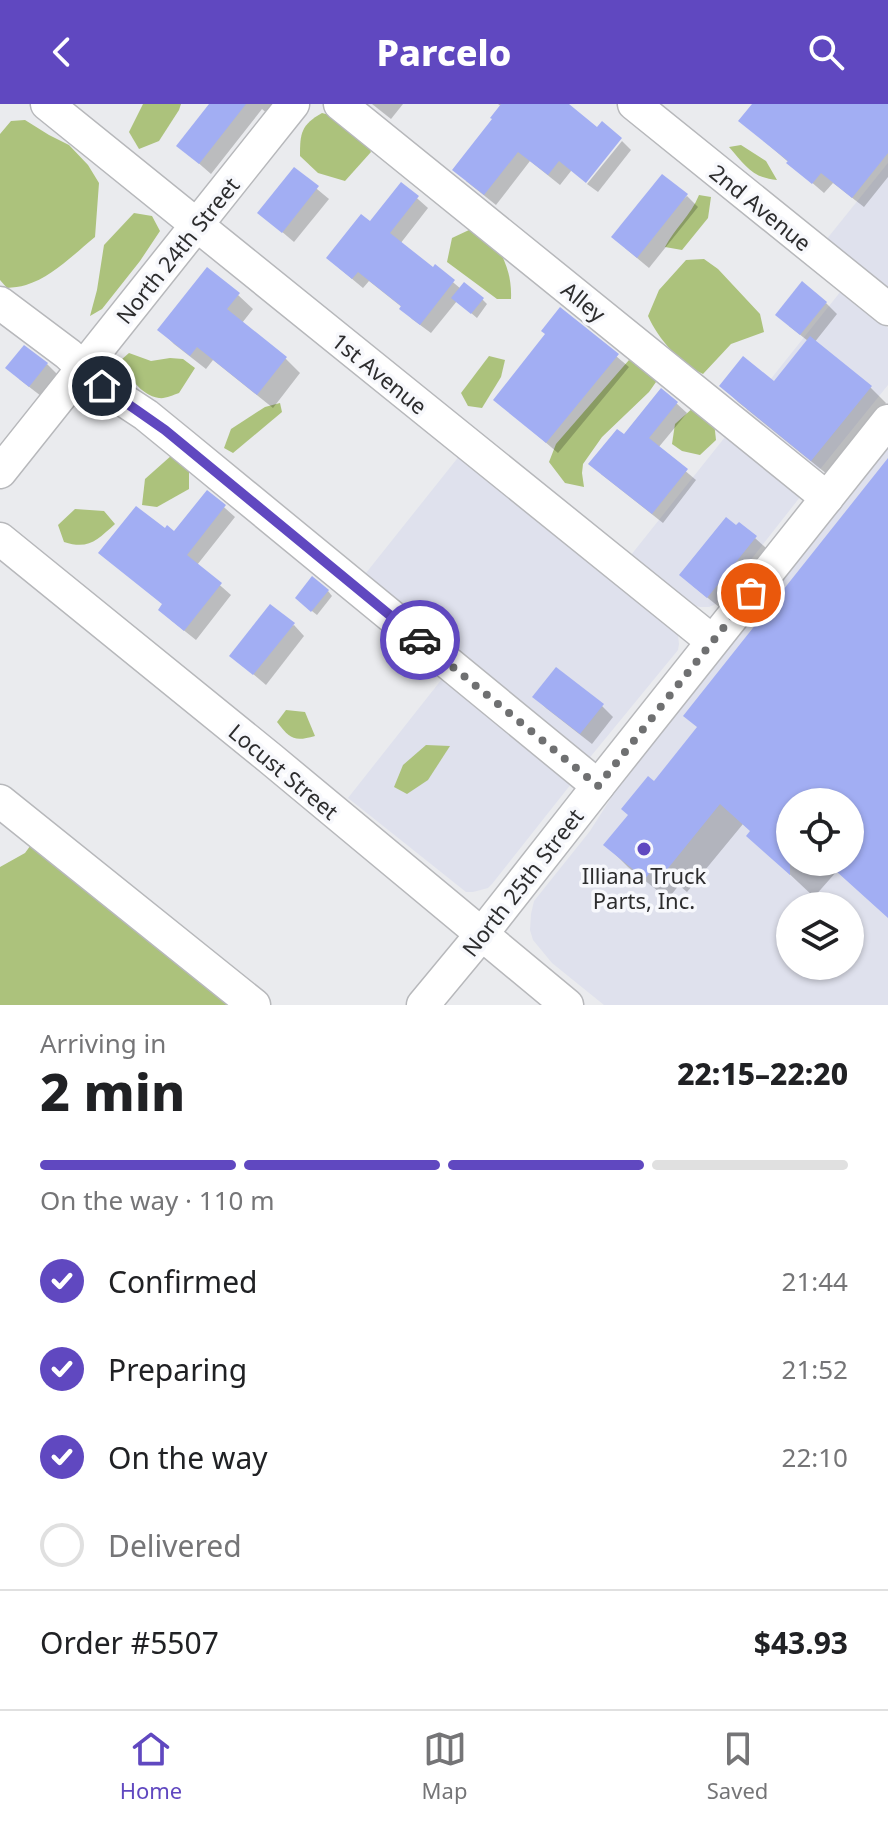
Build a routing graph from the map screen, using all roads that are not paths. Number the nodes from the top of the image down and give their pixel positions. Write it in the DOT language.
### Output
graph roads {
  1 [pos="47,104"];
  2 [pos="293,104"];
  3 [pos="340,104"];
  4 [pos="634,104"];
  5 [pos="197,225"];
  6 [pos="0,303"];
  7 [pos="888,309"];
  8 [pos="83,368"];
  9 [pos="888,421"];
  10 [pos="0,472"];
  11 [pos="827,498"];
  12 [pos="1,541"];
  13 [pos="712,641"];
  14 [pos="598,786"];
  15 [pos="0,801"];
  16 [pos="481,935"];
  17 [pos="254,1005"];
  18 [pos="423,1005"];
  19 [pos="567,1005"];
  1 -- 5 [label="street, 1st Avenue"];
  2 -- 5 [label="street, North 24th Street"];
  3 -- 11 [label="street, Alley"];
  4 -- 7 [label="street, 2nd Avenue"];
  5 -- 8 [label="street, North 24th Street"];
  5 -- 13 [label="street, 1st Avenue"];
  6 -- 8 [label="street"];
  8 -- 10 [label="street, North 24th Street"];
  8 -- 14 [label="street"];
  9 -- 11 [label="street, North 25th Street"];
  11 -- 13 [label="street, North 25th Street"];
  12 -- 16 [label="street, Locust Street"];
  13 -- 14 [label="street, North 25th Street"];
  14 -- 16 [label="street, North 25th Street"];
  15 -- 17 [label="street"];
  16 -- 18 [label="street, North 25th Street"];
  16 -- 19 [label="street, Locust Street"];
}
